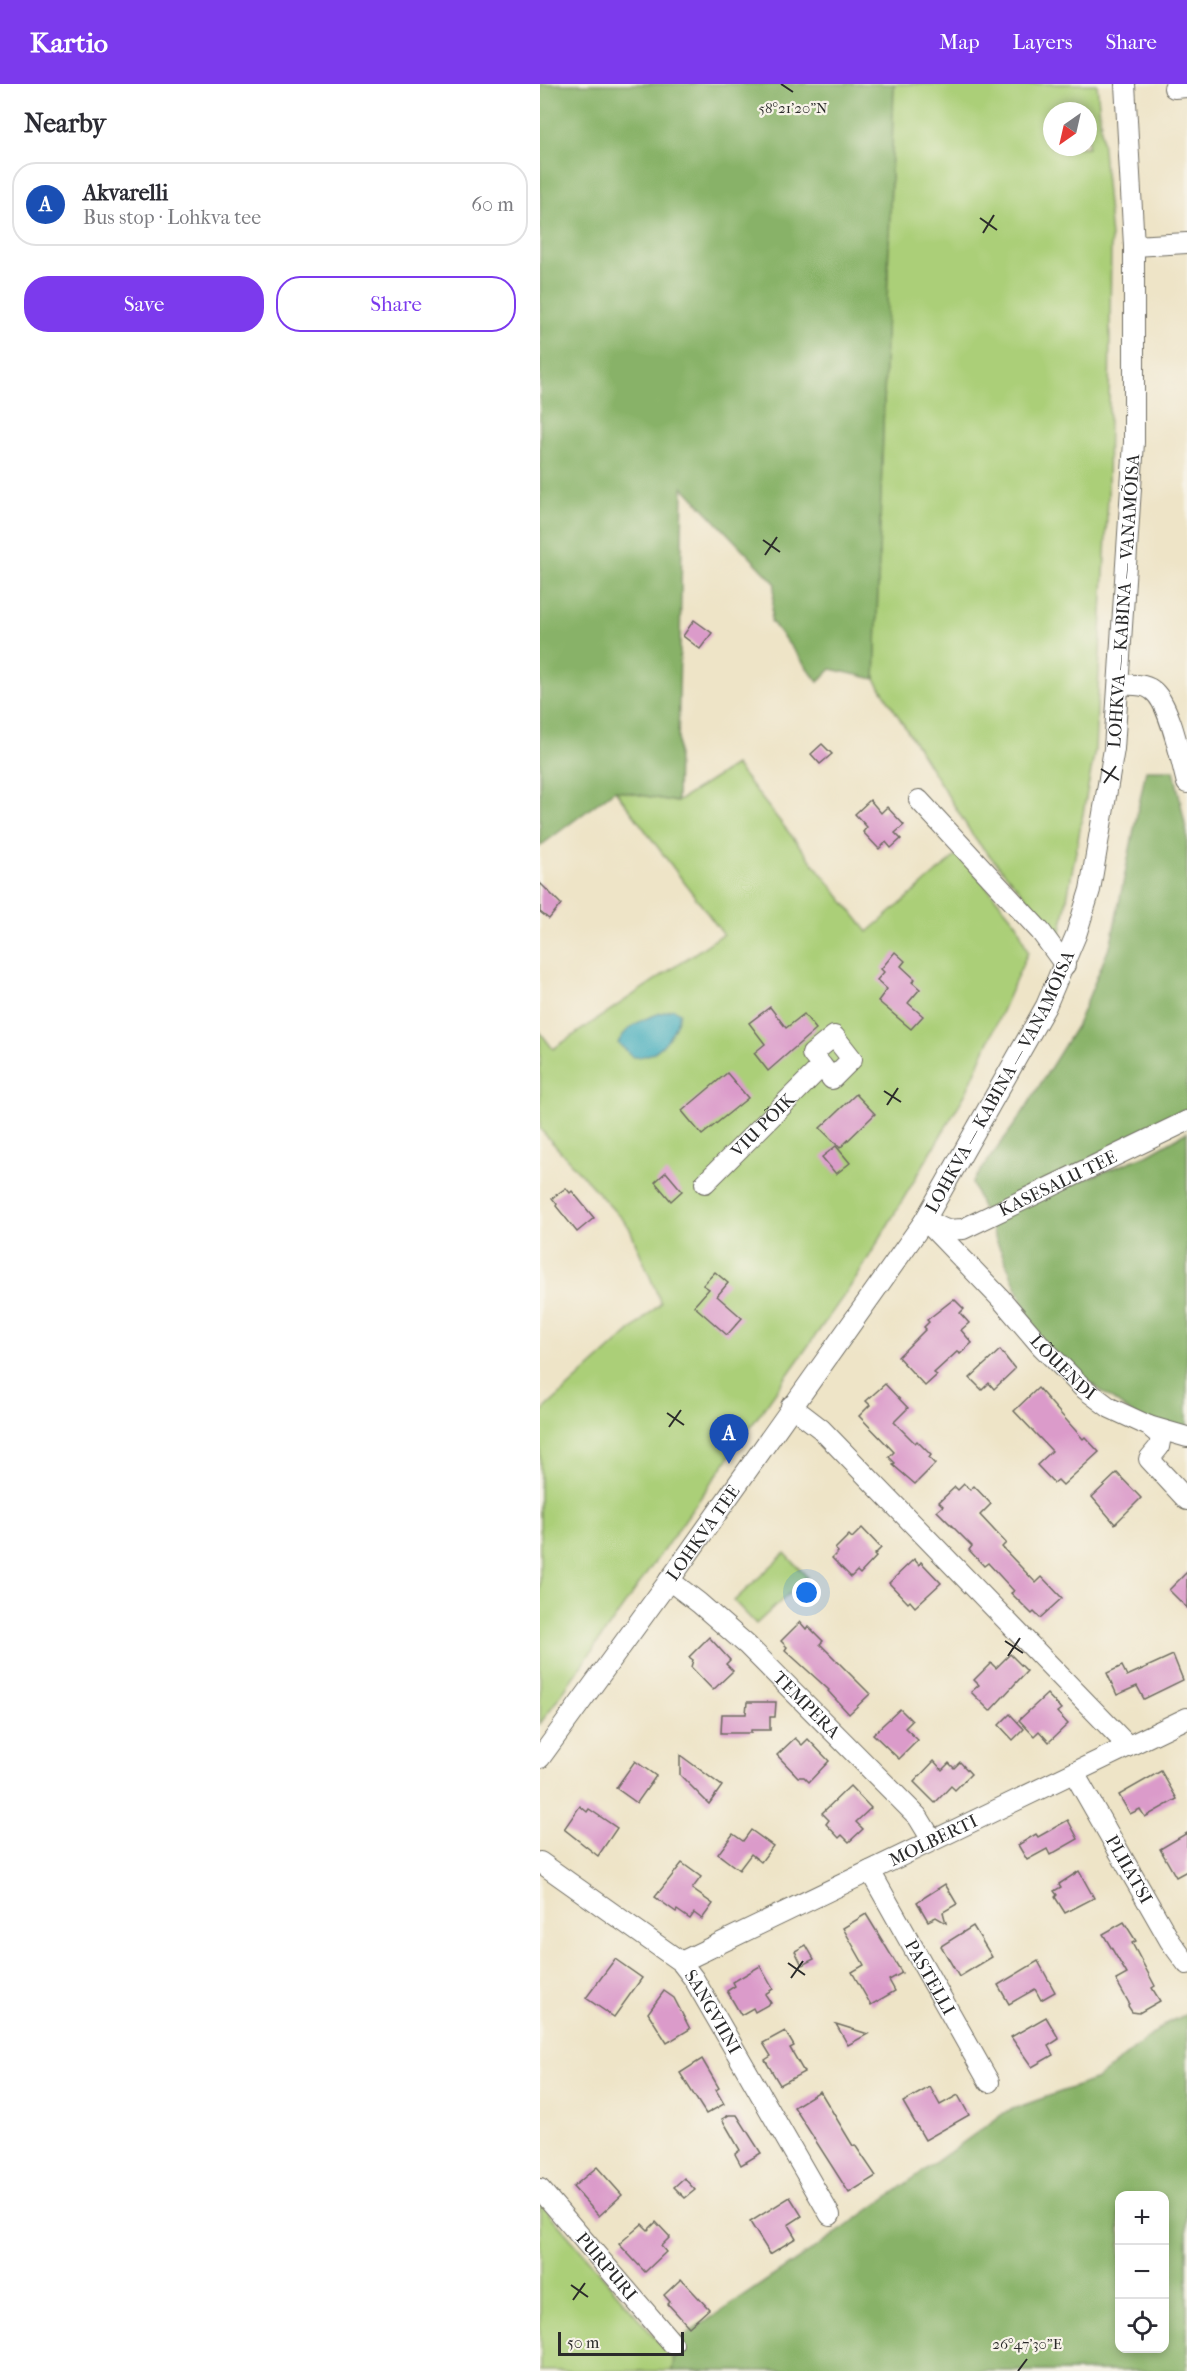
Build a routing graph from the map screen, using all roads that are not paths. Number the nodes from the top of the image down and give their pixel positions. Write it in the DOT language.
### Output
graph roads {
  1 [pos="1125,84"];
  2 [pos="1187,243"];
  3 [pos="1134,246"];
  4 [pos="1119,685"];
  5 [pos="1187,783"];
  6 [pos="919,800"];
  7 [pos="1065,965"];
  8 [pos="822,1066"];
  9 [pos="1187,1121"];
  10 [pos="705,1183"];
  11 [pos="925,1220"];
  12 [pos="786,1412"];
  13 [pos="1149,1426"];
  14 [pos="1187,1437"];
  15 [pos="1187,1500"];
  16 [pos="669,1580"];
  17 [pos="1187,1718"];
  18 [pos="1128,1746"];
  19 [pos="540,1758"];
  20 [pos="1074,1773"];
  21 [pos="932,1840"];
  22 [pos="540,1862"];
  23 [pos="870,1871"];
  24 [pos="681,1962"];
  25 [pos="1187,1964"];
  26 [pos="989,2082"];
  27 [pos="540,2189"];
  28 [pos="830,2215"];
  29 [pos="673,2344"];
  1 -- 3 [label="street, LOHKVA — KABINA — VANAMÕISA"];
  2 -- 3 [label="street"];
  3 -- 4 [label="street, LOHKVA — KABINA — VANAMÕISA"];
  4 -- 5 [label="street"];
  4 -- 7 [label="street, LOHKVA — KABINA — VANAMÕISA"];
  6 -- 7 [label="street"];
  7 -- 11 [label="street, LOHKVA — KABINA — VANAMÕISA"];
  8 -- 10 [label="street, VIU PÕIK"];
  9 -- 11 [label="street, KASESALU TEE"];
  11 -- 12 [label="street, LOHKVA TEE"];
  11 -- 13 [label="street, LÕUENDI"];
  12 -- 16 [label="street, LOHKVA TEE"];
  12 -- 18 [label="street"];
  13 -- 14 [label="street, LÕUENDI"];
  13 -- 15 [label="street"];
  16 -- 19 [label="street, LOHKVA TEE"];
  16 -- 21 [label="street, TEMPERA"];
  17 -- 18 [label="street, MOLBERTI"];
  18 -- 20 [label="street, MOLBERTI"];
  20 -- 21 [label="street, MOLBERTI"];
  20 -- 25 [label="street, PLIIATSI"];
  21 -- 23 [label="street, MOLBERTI"];
  22 -- 24 [label="street, SANGVIINI"];
  23 -- 24 [label="street, MOLBERTI"];
  23 -- 26 [label="street, PASTELLI"];
  24 -- 28 [label="street, SANGVIINI"];
  27 -- 29 [label="street, PURPURI"];
}
